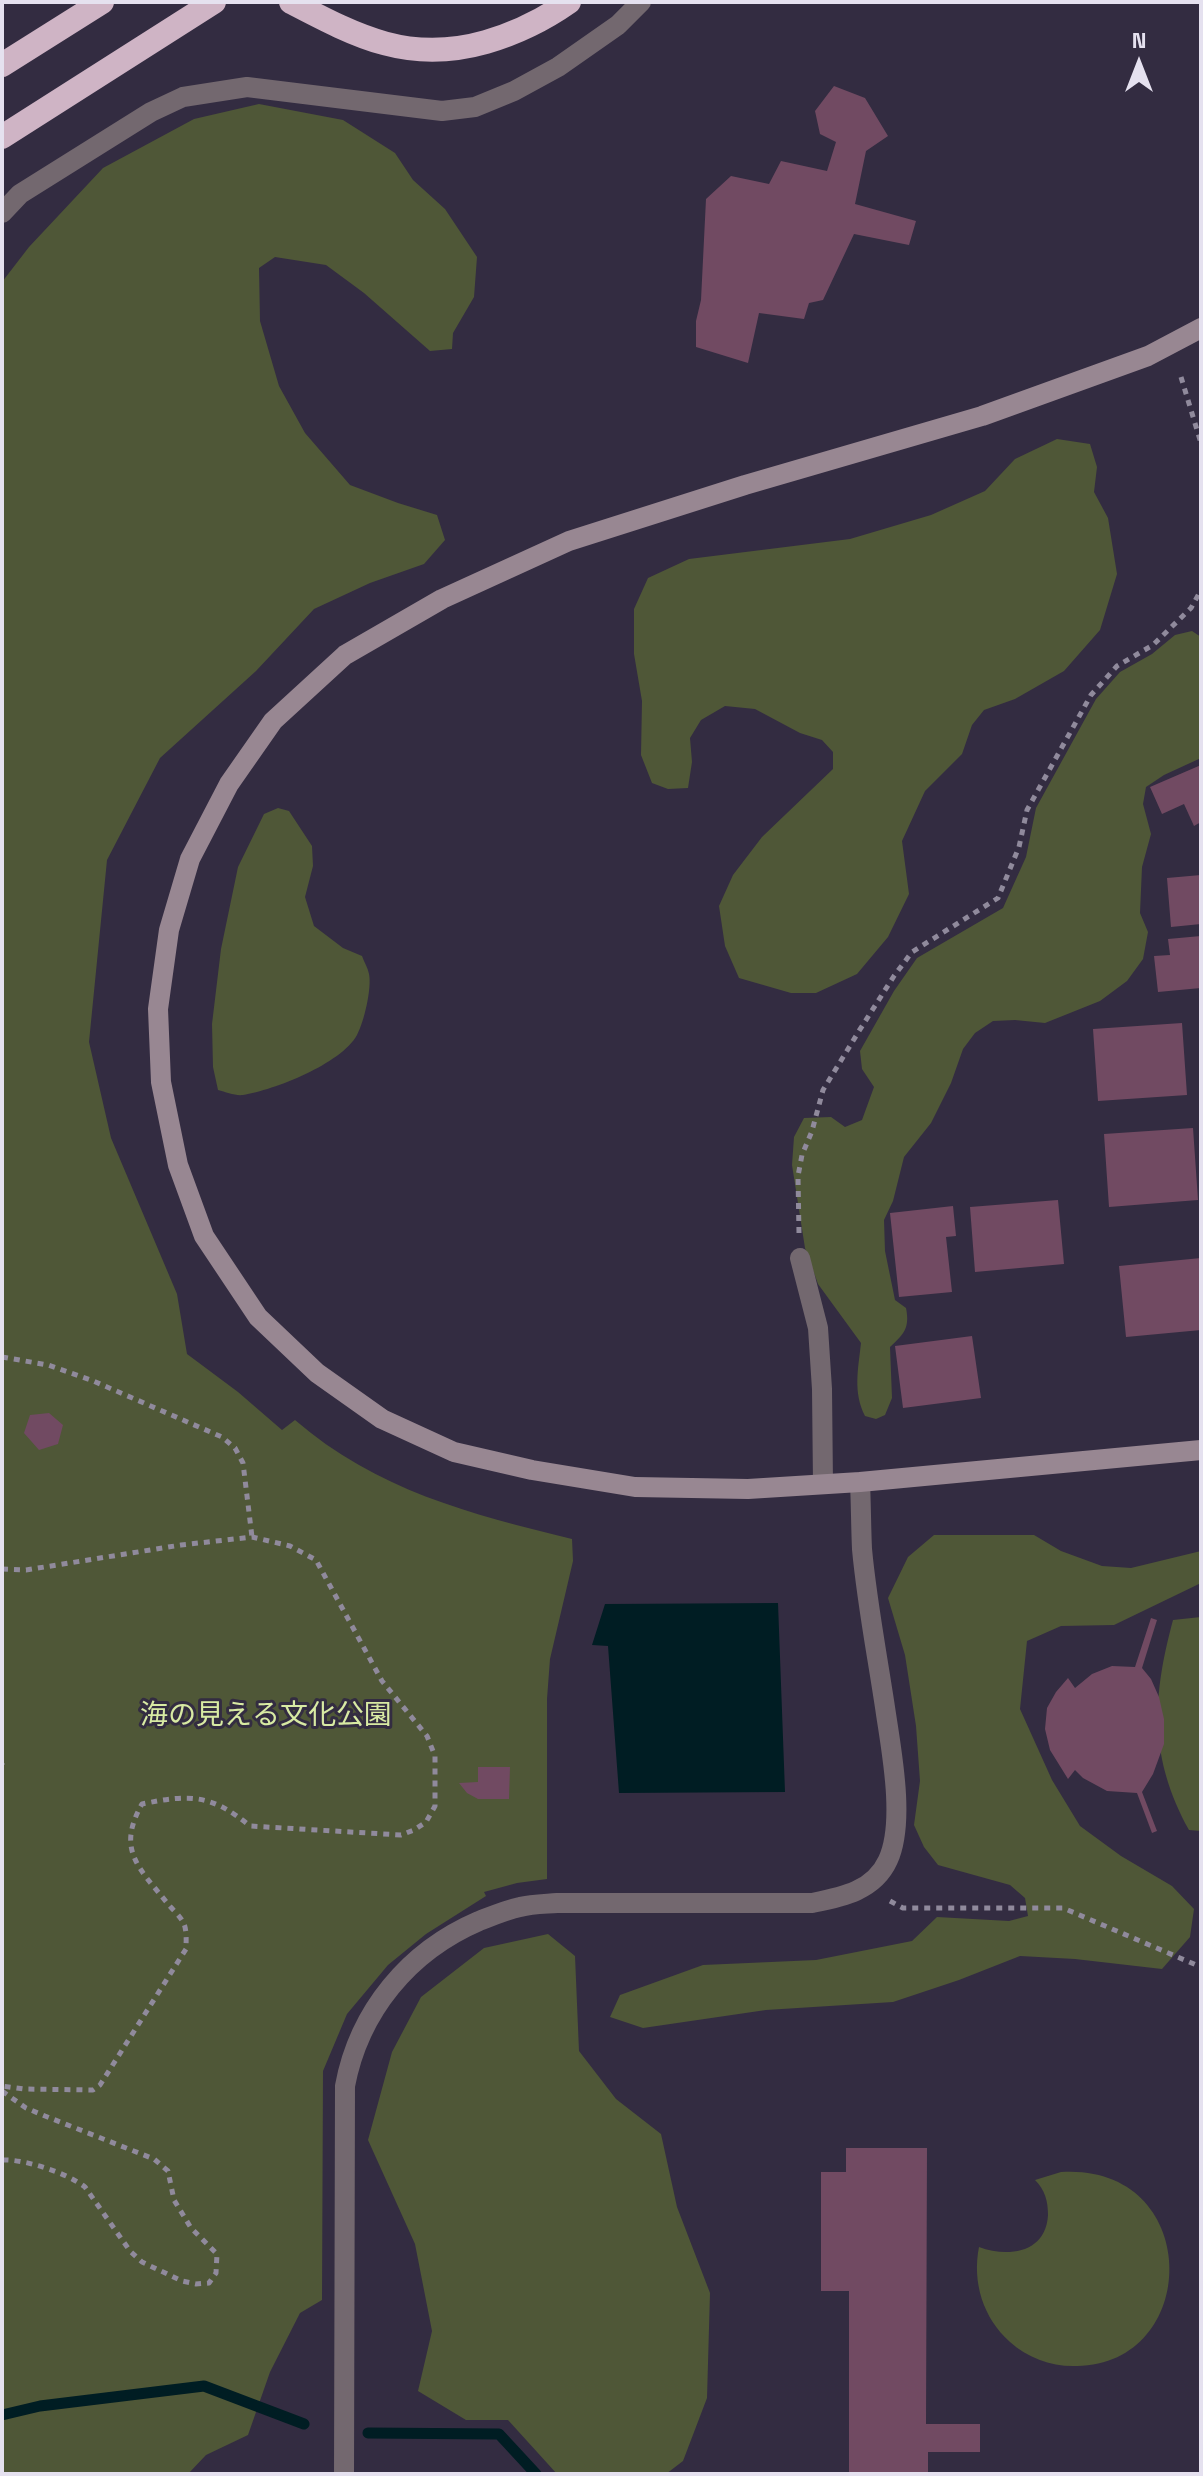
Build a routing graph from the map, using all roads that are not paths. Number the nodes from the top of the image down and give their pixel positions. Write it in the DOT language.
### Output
graph roads {
  1 [pos="102,2"];
  2 [pos="214,2"];
  3 [pos="291,2"];
  4 [pos="569,2"];
  5 [pos="641,2"];
  6 [pos="2,65"];
  7 [pos="2,137"];
  8 [pos="2,213"];
  9 [pos="1201,328"];
  10 [pos="800,1258"];
  11 [pos="1201,1450"];
  12 [pos="860,1482"];
  13 [pos="823,1484"];
  14 [pos="344,2474"];
  1 -- 6 [label="highway"];
  2 -- 7 [label="highway"];
  3 -- 4 [label="highway"];
  5 -- 8 [label="street"];
  9 -- 13 [label="street"];
  10 -- 13 [label="street"];
  11 -- 12 [label="street"];
  12 -- 13 [label="street"];
  12 -- 14 [label="street"];
}
